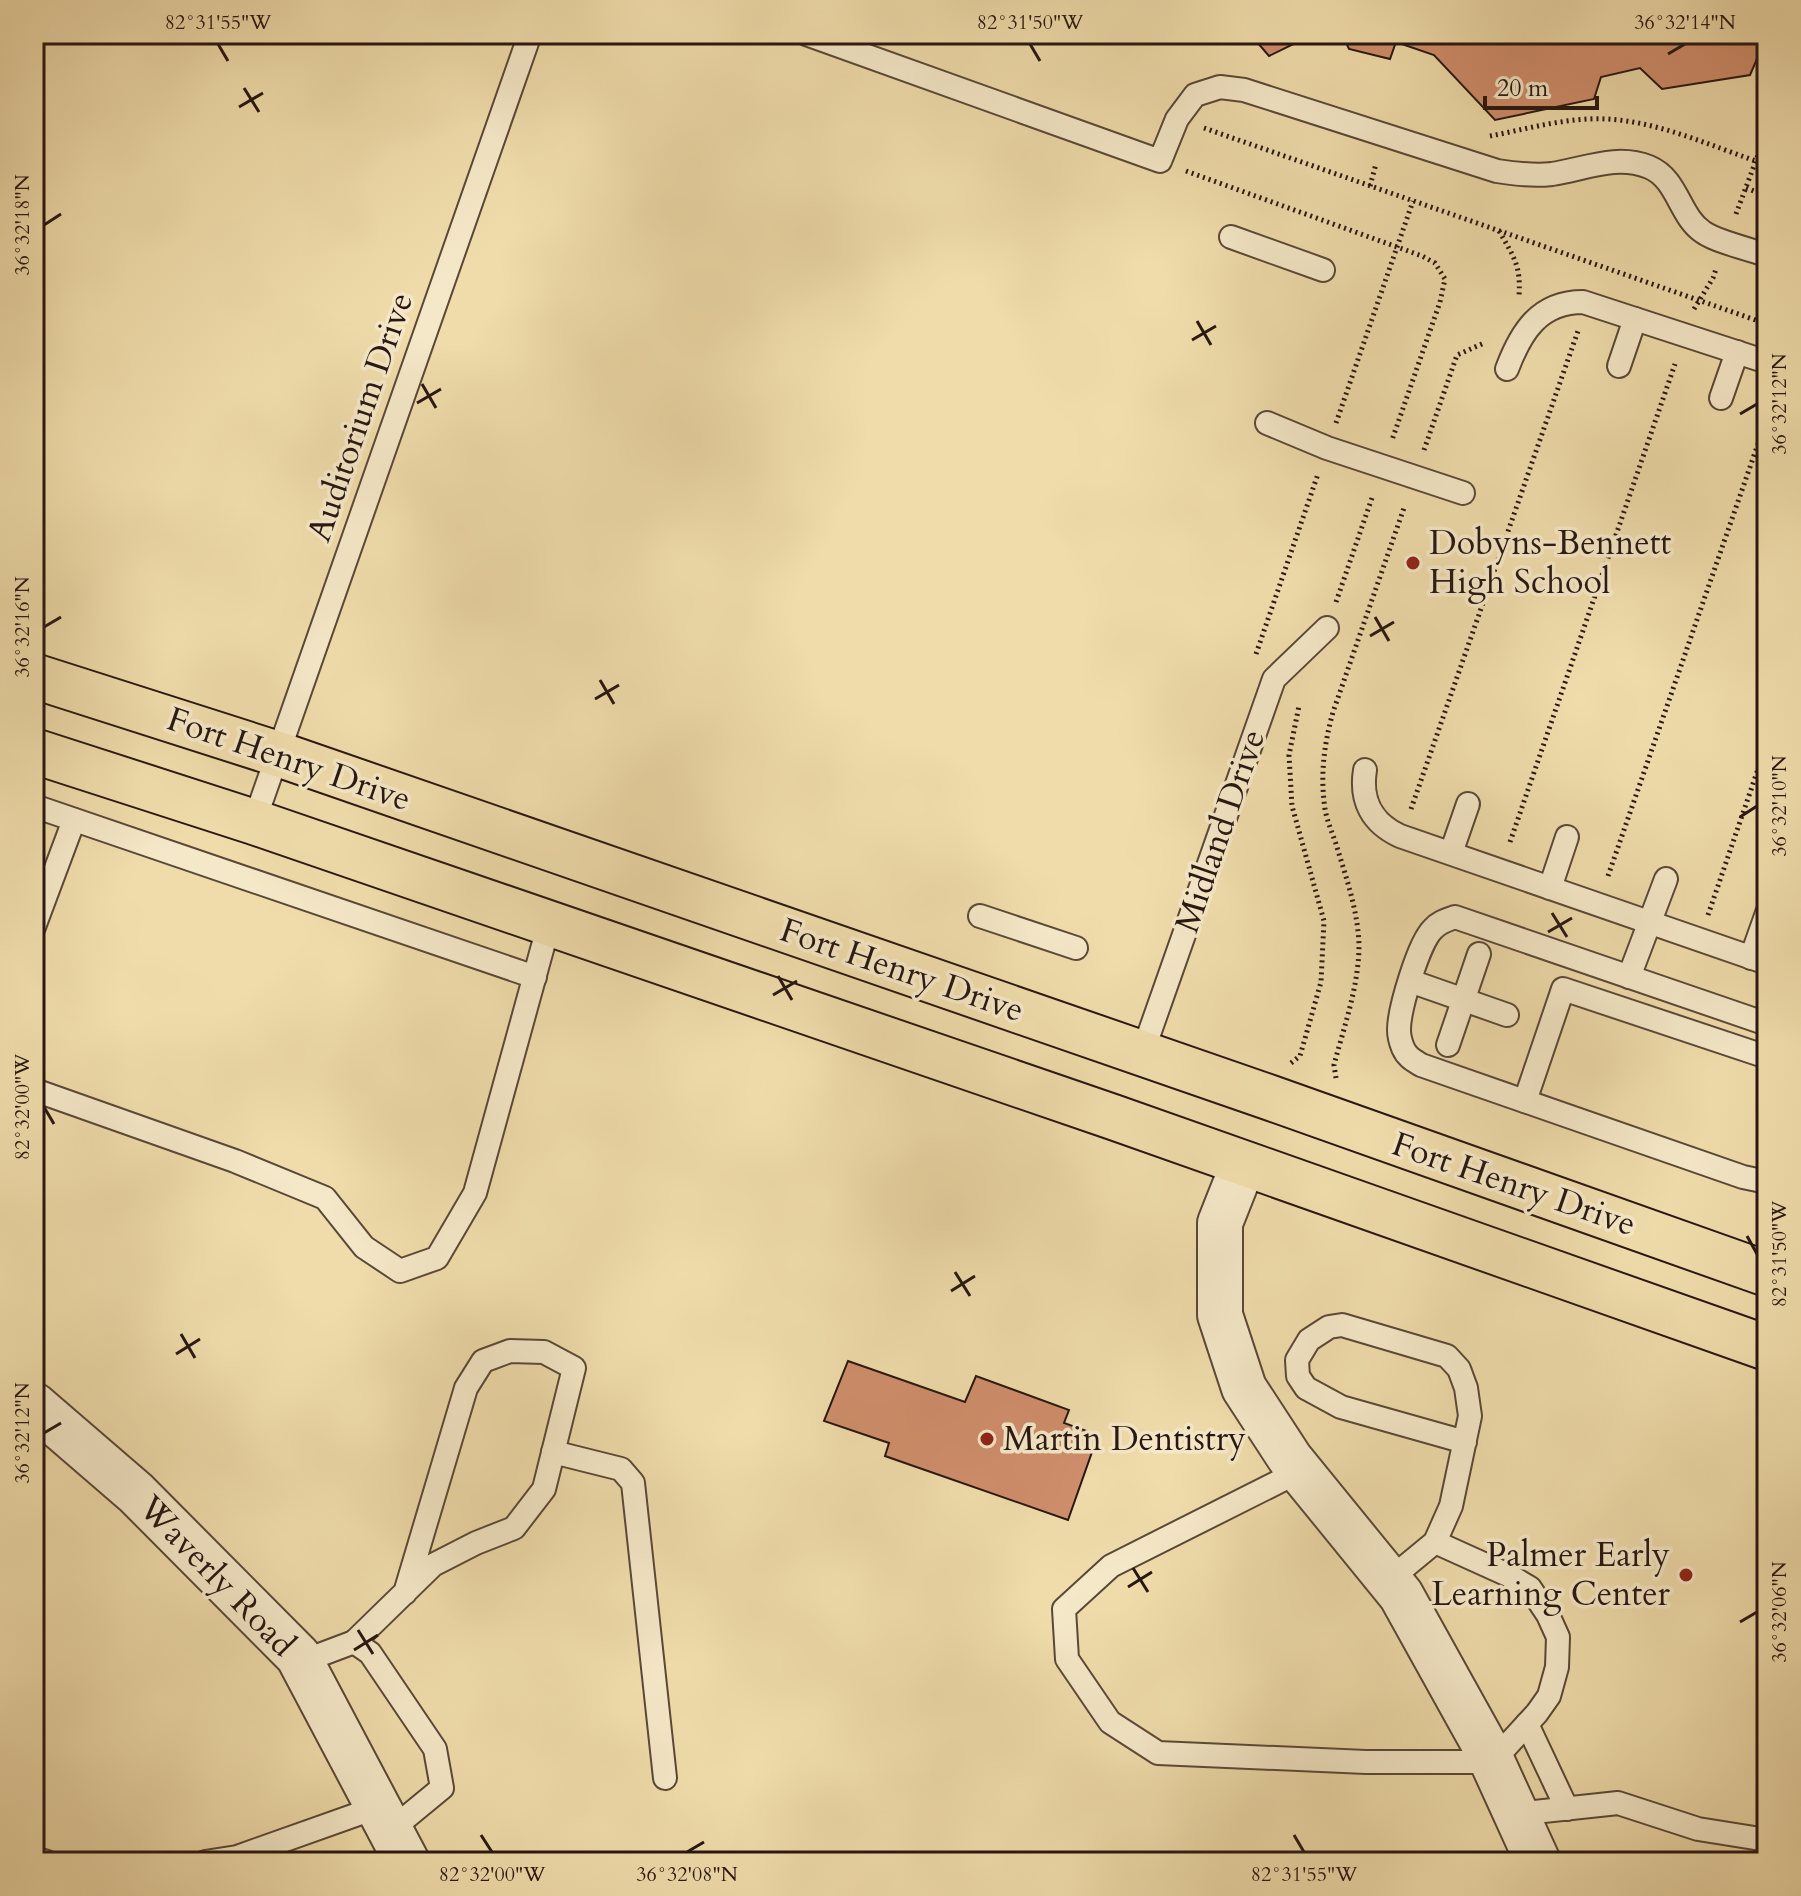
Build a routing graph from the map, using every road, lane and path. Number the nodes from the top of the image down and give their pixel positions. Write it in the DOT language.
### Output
graph roads {
  1 [pos="530,34"];
  2 [pos="806,34"];
  3 [pos="1177,119"];
  4 [pos="1767,131"];
  5 [pos="1481,137"];
  6 [pos="1756,161"];
  7 [pos="1372,176"];
  8 [pos="1370,186"];
  9 [pos="1746,188"];
  10 [pos="1767,196"];
  11 [pos="1413,201"];
  12 [pos="1499,231"];
  13 [pos="1231,237"];
  14 [pos="1726,241"];
  15 [pos="1767,255"];
  16 [pos="1590,263"];
  17 [pos="1323,270"];
  18 [pos="1699,301"];
  19 [pos="1583,302"];
  20 [pos="1519,304"];
  21 [pos="1635,319"];
  22 [pos="1767,324"];
  23 [pos="1685,335"];
  24 [pos="1487,342"];
  25 [pos="1737,352"];
  26 [pos="1767,362"];
  27 [pos="1619,366"];
  28 [pos="1507,369"];
  29 [pos="1721,398"];
  30 [pos="1767,418"];
  31 [pos="1267,423"];
  32 [pos="1327,448"];
  33 [pos="1414,477"];
  34 [pos="1463,493"];
  35 [pos="1327,628"];
  36 [pos="1255,658"];
  37 [pos="34,676"];
  38 [pos="1767,743"];
  39 [pos="34,751"];
  40 [pos="278,754"];
  41 [pos="1365,770"];
  42 [pos="1468,804"];
  43 [pos="34,806"];
  44 [pos="74,820"];
  45 [pos="254,822"];
  46 [pos="1402,836"];
  47 [pos="1567,837"];
  48 [pos="1451,853"];
  49 [pos="1500,871"];
  50 [pos="1666,879"];
  51 [pos="1550,888"];
  52 [pos="1598,905"];
  53 [pos="1767,913"];
  54 [pos="980,916"];
  55 [pos="1650,923"];
  56 [pos="549,924"];
  57 [pos="34,927"];
  58 [pos="1700,939"];
  59 [pos="1076,948"];
  60 [pos="1479,954"];
  61 [pos="1759,960"];
  62 [pos="535,977"];
  63 [pos="1629,977"];
  64 [pos="1410,981"];
  65 [pos="1463,1000"];
  66 [pos="1507,1015"];
  67 [pos="1767,1024"];
  68 [pos="1448,1045"];
  69 [pos="1142,1054"];
  70 [pos="1767,1057"];
  71 [pos="34,1088"];
  72 [pos="1525,1101"];
  73 [pos="1325,1118"];
  74 [pos="1243,1165"];
  75 [pos="1767,1182"];
  76 [pos="1767,1274"];
  77 [pos="1767,1348"];
  78 [pos="34,1405"];
  79 [pos="1465,1442"];
  80 [pos="553,1452"];
  81 [pos="1300,1471"];
  82 [pos="1435,1542"];
  83 [pos="1389,1580"];
  84 [pos="405,1593"];
  85 [pos="354,1642"];
  86 [pos="301,1662"];
  87 [pos="1527,1724"];
  88 [pos="1492,1762"];
  89 [pos="665,1778"];
  90 [pos="1567,1809"];
  91 [pos="1516,1814"];
  92 [pos="392,1833"];
  93 [pos="1767,1840"];
  94 [pos="34,1858"];
  95 [pos="47,1862"];
  96 [pos="205,1862"];
  97 [pos="1538,1862"];
  1 -- 40 [label="lane, Auditorium Drive"];
  2 -- 3 [label="lane"];
  3 -- 8 [label="path"];
  3 -- 14 [label="lane"];
  4 -- 6 [label="path"];
  5 -- 6 [label="path"];
  6 -- 9 [label="path"];
  7 -- 8 [label="path"];
  8 -- 11 [label="path"];
  9 -- 10 [label="path"];
  9 -- 14 [label="path"];
  11 -- 12 [label="path"];
  11 -- 32 [label="path"];
  12 -- 16 [label="path"];
  12 -- 20 [label="path"];
  13 -- 17 [label="lane"];
  14 -- 15 [label="lane"];
  14 -- 18 [label="path"];
  16 -- 18 [label="path"];
  16 -- 19 [label="path"];
  18 -- 22 [label="path"];
  18 -- 23 [label="path"];
  19 -- 21 [label="lane"];
  19 -- 28 [label="lane"];
  19 -- 46 [label="path"];
  21 -- 23 [label="lane"];
  21 -- 27 [label="lane"];
  23 -- 25 [label="lane"];
  23 -- 49 [label="path"];
  24 -- 33 [label="path"];
  25 -- 26 [label="lane"];
  25 -- 29 [label="lane"];
  30 -- 52 [label="path"];
  31 -- 32 [label="lane"];
  32 -- 33 [label="lane"];
  32 -- 36 [label="path"];
  33 -- 34 [label="lane"];
  33 -- 73 [label="path"];
  35 -- 69 [label="lane, Midland Drive"];
  37 -- 40 [label="main road, Fort Henry Drive"];
  38 -- 58 [label="path"];
  39 -- 45 [label="main road, Fort Henry Drive"];
  40 -- 45 [label="lane, Auditorium Drive"];
  40 -- 69 [label="main road, Fort Henry Drive"];
  41 -- 46 [label="lane"];
  42 -- 48 [label="lane"];
  43 -- 44 [label="lane"];
  44 -- 57 [label="lane"];
  44 -- 62 [label="lane"];
  45 -- 56 [label="main road, Fort Henry Drive"];
  46 -- 48 [label="lane"];
  47 -- 51 [label="lane"];
  48 -- 49 [label="lane"];
  49 -- 51 [label="lane"];
  50 -- 55 [label="lane"];
  51 -- 52 [label="lane"];
  52 -- 55 [label="lane"];
  53 -- 61 [label="lane"];
  54 -- 59 [label="lane"];
  55 -- 58 [label="lane"];
  55 -- 63 [label="lane"];
  56 -- 62 [label="lane"];
  56 -- 74 [label="main road, Fort Henry Drive"];
  58 -- 61 [label="lane"];
  60 -- 65 [label="lane"];
  62 -- 71 [label="lane"];
  63 -- 64 [label="lane"];
  63 -- 67 [label="lane"];
  64 -- 65 [label="lane"];
  64 -- 72 [label="lane"];
  65 -- 66 [label="lane"];
  65 -- 68 [label="lane"];
  69 -- 73 [label="main road, Fort Henry Drive"];
  70 -- 72 [label="lane"];
  72 -- 75 [label="lane"];
  73 -- 76 [label="main road, Fort Henry Drive"];
  74 -- 77 [label="main road, Fort Henry Drive"];
  74 -- 81 [label="street"];
  78 -- 86 [label="street, Waverly Road"];
  79 -- 79 [label="lane"];
  79 -- 82 [label="lane"];
  80 -- 84 [label="lane"];
  80 -- 84 [label="lane"];
  80 -- 89 [label="lane"];
  81 -- 83 [label="street"];
  81 -- 88 [label="lane"];
  82 -- 83 [label="lane"];
  82 -- 87 [label="lane"];
  83 -- 88 [label="street"];
  84 -- 85 [label="lane"];
  85 -- 86 [label="lane"];
  85 -- 92 [label="lane"];
  86 -- 92 [label="street, Waverly Road"];
  87 -- 88 [label="lane"];
  87 -- 90 [label="lane"];
  88 -- 91 [label="street"];
  90 -- 91 [label="lane"];
  90 -- 93 [label="lane"];
  91 -- 97 [label="street"];
  92 -- 96 [label="lane"];
  94 -- 95 [label="lane"];
}
